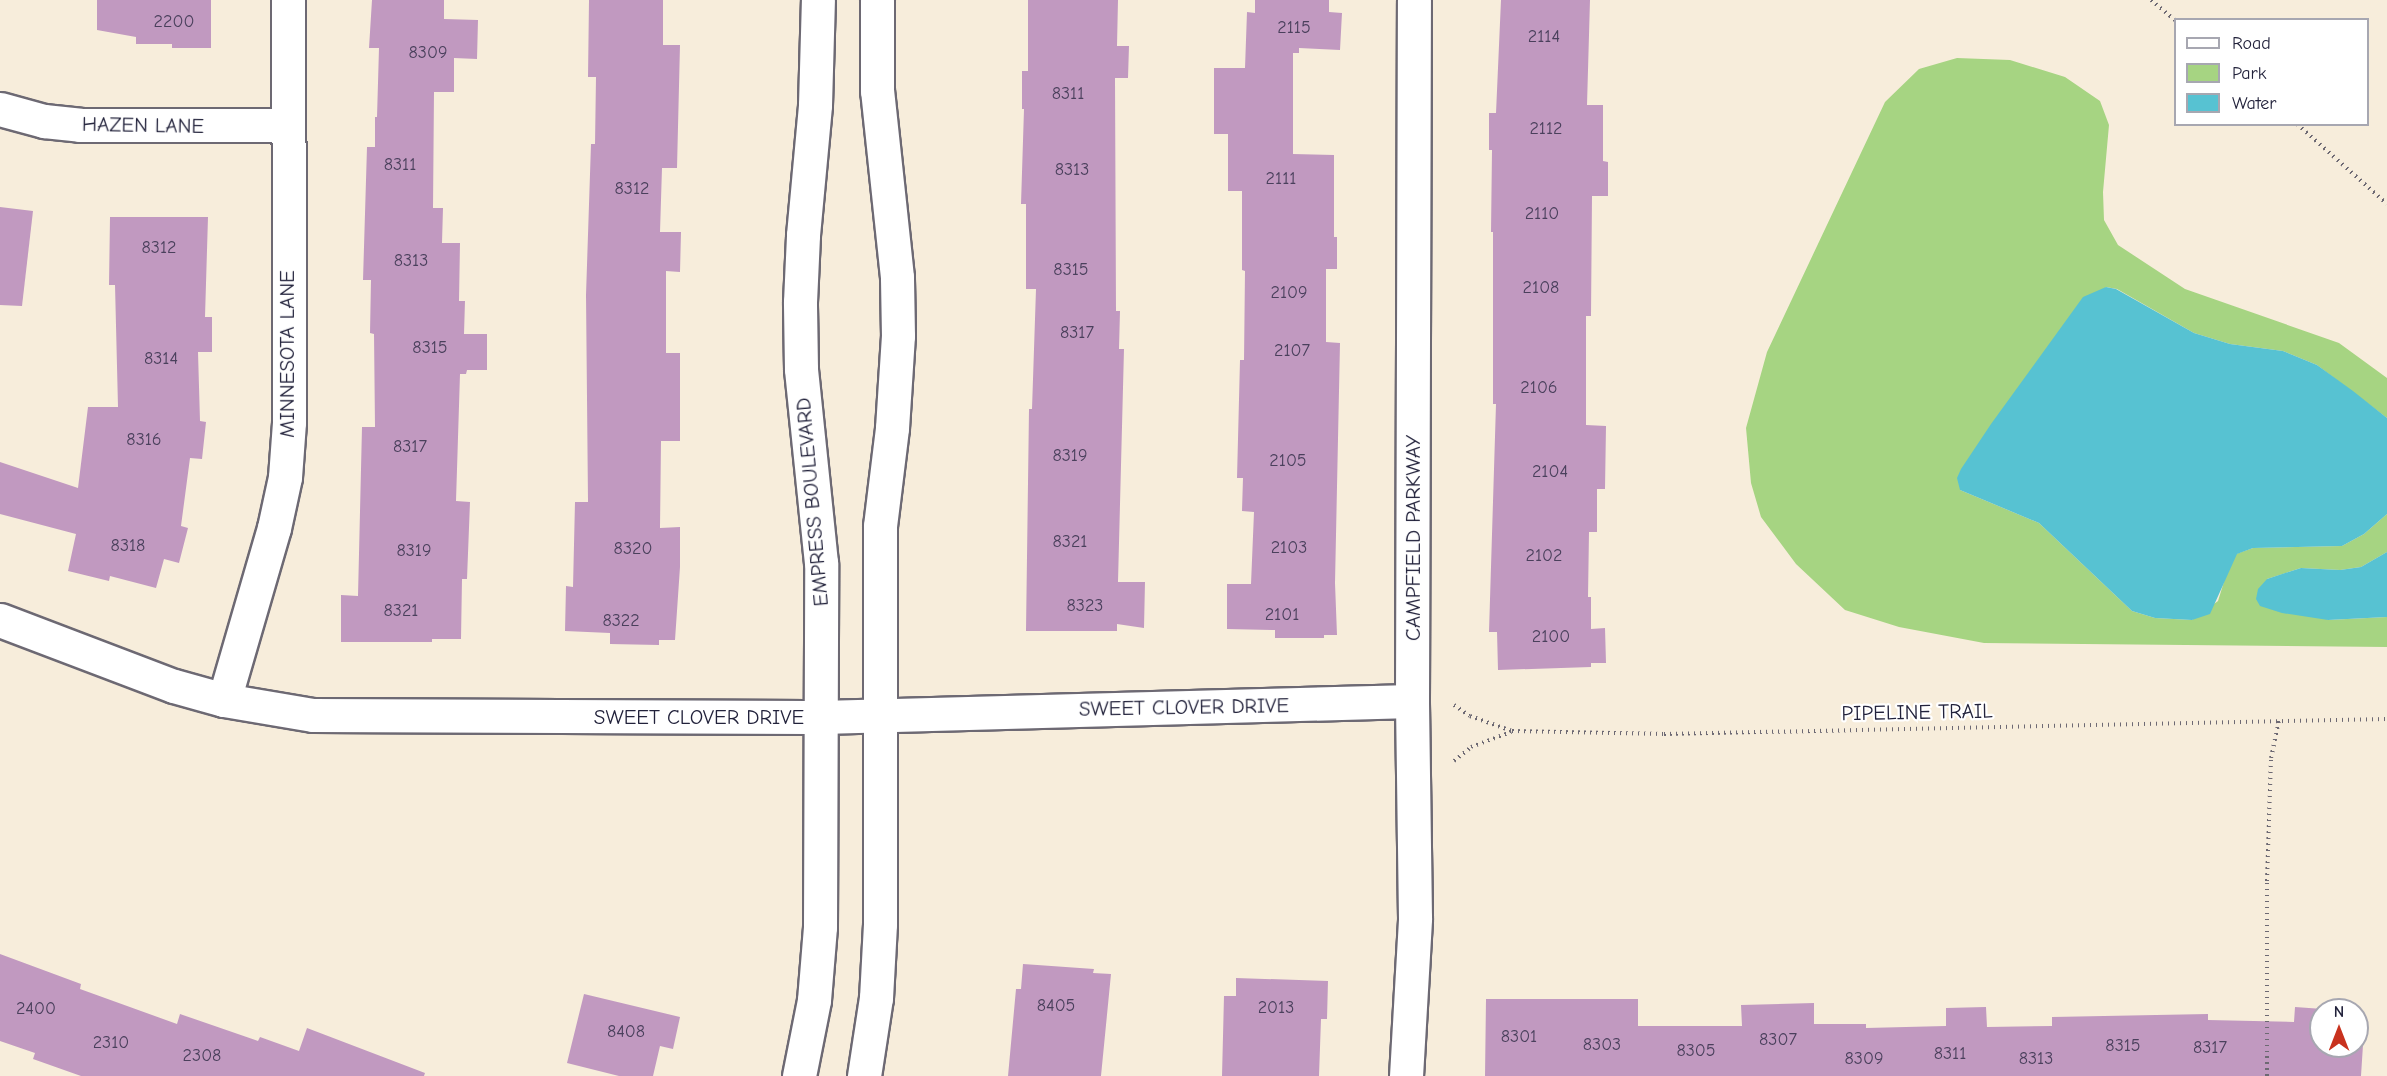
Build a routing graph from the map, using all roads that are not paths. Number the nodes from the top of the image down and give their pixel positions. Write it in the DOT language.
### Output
graph roads {
  1 [pos="288,0"];
  2 [pos="818,0"];
  3 [pos="877,0"];
  4 [pos="1414,0"];
  5 [pos="0,109"];
  6 [pos="287,125"];
  7 [pos="0,620"];
  8 [pos="224,700"];
  9 [pos="1412,702"];
  10 [pos="881,715"];
  11 [pos="821,717"];
  12 [pos="799,1076"];
  13 [pos="864,1076"];
  14 [pos="1406,1076"];
  1 -- 6 [label="street, MINNESOTA LANE"];
  2 -- 11 [label="street, EMPRESS BOULEVARD"];
  3 -- 10 [label="street"];
  4 -- 9 [label="street, CAMPFIELD PARKWAY"];
  5 -- 6 [label="street, HAZEN LANE"];
  6 -- 8 [label="street, MINNESOTA LANE"];
  7 -- 8 [label="street, SWEET CLOVER DRIVE"];
  8 -- 11 [label="street, SWEET CLOVER DRIVE"];
  9 -- 10 [label="street, SWEET CLOVER DRIVE"];
  9 -- 14 [label="street, CAMPFIELD PARKWAY"];
  10 -- 11 [label="street, SWEET CLOVER DRIVE"];
  10 -- 13 [label="street"];
  11 -- 12 [label="street, EMPRESS BOULEVARD"];
}
